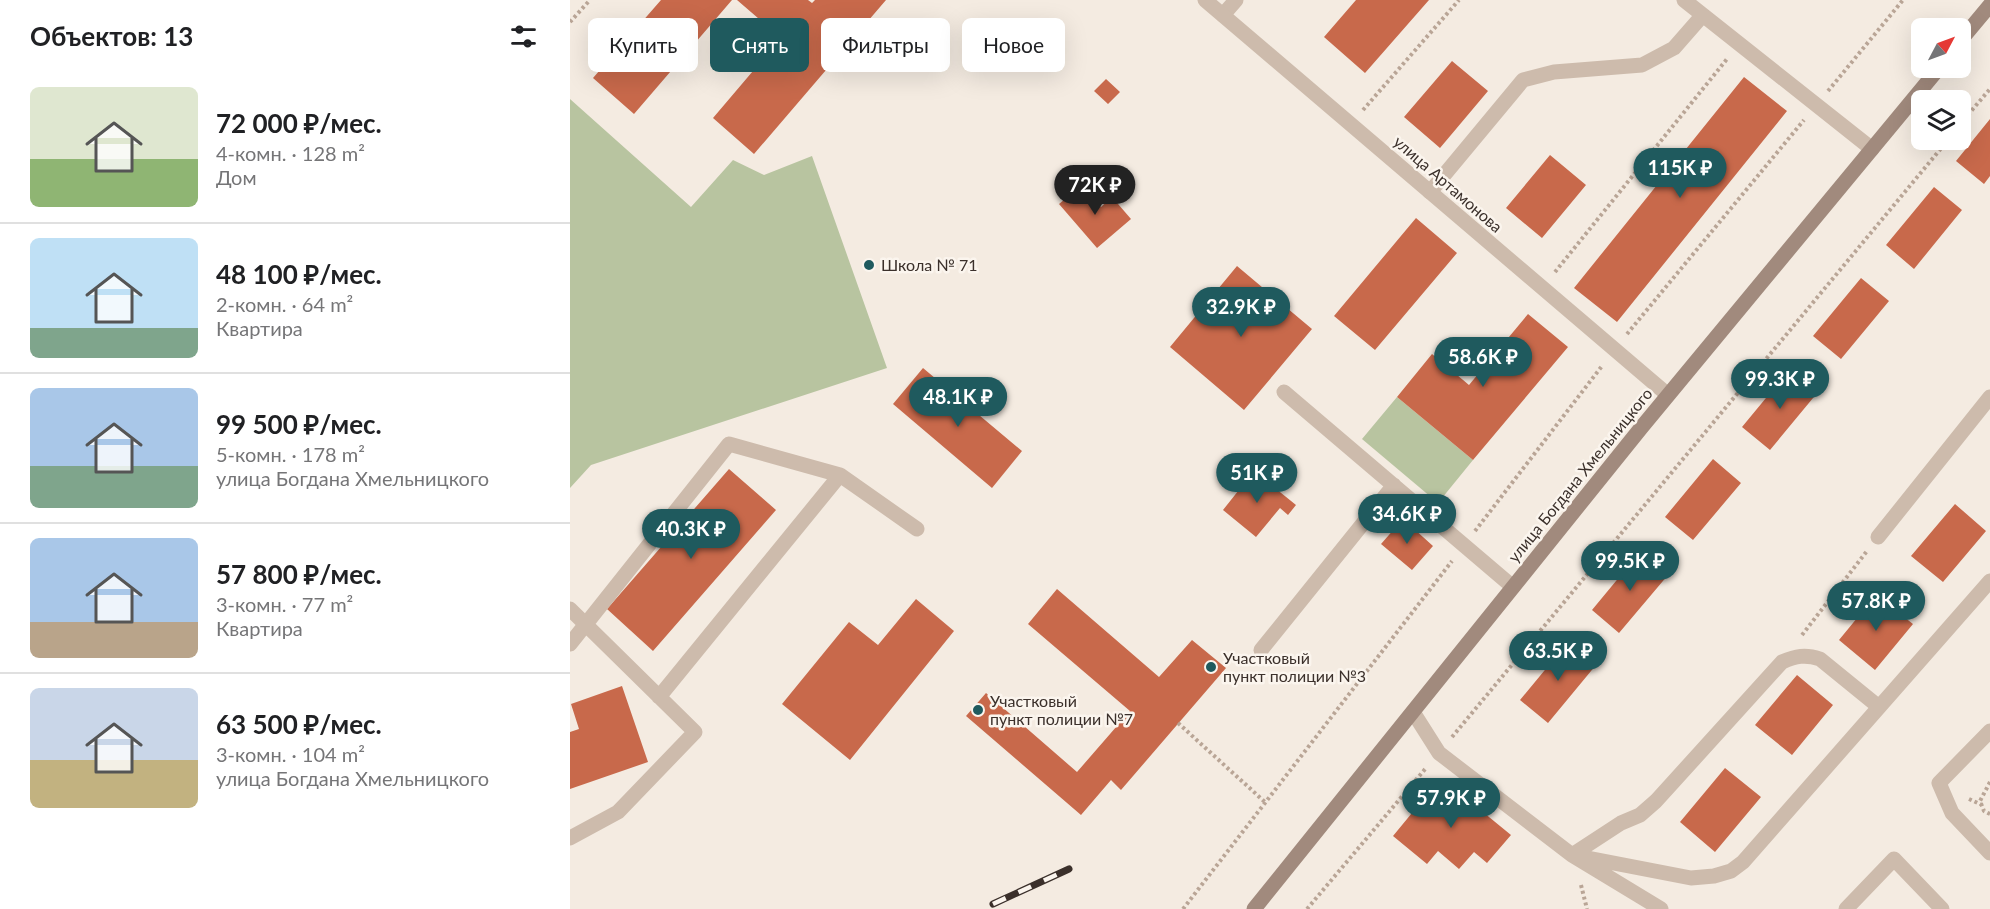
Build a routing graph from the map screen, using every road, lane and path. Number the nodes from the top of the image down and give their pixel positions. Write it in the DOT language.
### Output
graph roads {
  1 [pos="590,0"];
  2 [pos="1205,0"];
  3 [pos="1236,0"];
  4 [pos="1459,0"];
  5 [pos="1684,0"];
  6 [pos="1903,0"];
  7 [pos="1982,0"];
  8 [pos="1990,6"];
  9 [pos="1223,15"];
  10 [pos="1702,16"];
  11 [pos="570,22"];
  12 [pos="1971,28"];
  13 [pos="1739,44"];
  14 [pos="1931,78"];
  15 [pos="1990,89"];
  16 [pos="1816,105"];
  17 [pos="1971,111"];
  18 [pos="1351,124"];
  19 [pos="1872,149"];
  20 [pos="1940,150"];
  21 [pos="1430,192"];
  22 [pos="1542,289"];
  23 [pos="1614,349"];
  24 [pos="1284,392"];
  25 [pos="1668,395"];
  26 [pos="1990,397"];
  27 [pos="840,476"];
  28 [pos="1394,485"];
  29 [pos="917,529"];
  30 [pos="1878,537"];
  31 [pos="1465,545"];
  32 [pos="1990,581"];
  33 [pos="1513,587"];
  34 [pos="570,609"];
  35 [pos="586,623"];
  36 [pos="570,644"];
  37 [pos="1261,650"];
  38 [pos="1782,662"];
  39 [pos="659,697"];
  40 [pos="1879,707"];
  41 [pos="1413,712"];
  42 [pos="1178,723"];
  43 [pos="1990,731"];
  44 [pos="1439,753"];
  45 [pos="1990,782"];
  46 [pos="1266,803"];
  47 [pos="1990,814"];
  48 [pos="570,838"];
  49 [pos="1990,853"];
  50 [pos="1572,855"];
  51 [pos="1183,909"];
  52 [pos="1254,909"];
  53 [pos="1307,909"];
  54 [pos="1661,909"];
  55 [pos="1846,909"];
  56 [pos="1942,909"];
  1 -- 11 [label="path"];
  2 -- 9 [label="street, улица Артамонова"];
  3 -- 9 [label="street"];
  4 -- 18 [label="path"];
  5 -- 10 [label="street"];
  6 -- 16 [label="path"];
  7 -- 8 [label="street"];
  8 -- 12 [label="main road"];
  9 -- 18 [label="street, улица Артамонова"];
  10 -- 13 [label="street"];
  10 -- 21 [label="street"];
  13 -- 16 [label="street"];
  13 -- 22 [label="path"];
  14 -- 19 [label="main road, улица Богдана Хмельницкого"];
  15 -- 17 [label="path"];
  16 -- 19 [label="street"];
  16 -- 23 [label="path"];
  18 -- 21 [label="street, улица Артамонова"];
  19 -- 25 [label="main road, улица Богдана Хмельницкого"];
  20 -- 44 [label="path"];
  21 -- 22 [label="street, улица Артамонова"];
  22 -- 23 [label="street, улица Артамонова"];
  23 -- 25 [label="street, улица Артамонова"];
  23 -- 31 [label="path"];
  24 -- 28 [label="street"];
  25 -- 33 [label="main road, улица Богдана Хмельницкого"];
  26 -- 30 [label="street"];
  27 -- 29 [label="street"];
  27 -- 35 [label="street"];
  27 -- 39 [label="street"];
  28 -- 31 [label="street"];
  28 -- 37 [label="street"];
  30 -- 38 [label="path"];
  31 -- 33 [label="street"];
  31 -- 46 [label="path"];
  32 -- 40 [label="street"];
  33 -- 41 [label="main road, улица Богдана Хмельницкого"];
  34 -- 35 [label="street"];
  35 -- 36 [label="street"];
  35 -- 39 [label="street"];
  38 -- 40 [label="street"];
  38 -- 50 [label="street"];
  39 -- 48 [label="street"];
  40 -- 50 [label="street"];
  41 -- 44 [label="street"];
  41 -- 52 [label="main road, улица Богдана Хмельницкого"];
  42 -- 46 [label="path"];
  43 -- 49 [label="street"];
  44 -- 50 [label="street"];
  44 -- 53 [label="path"];
  45 -- 47 [label="path"];
  46 -- 51 [label="path"];
  50 -- 54 [label="street"];
  55 -- 56 [label="street"];
}
